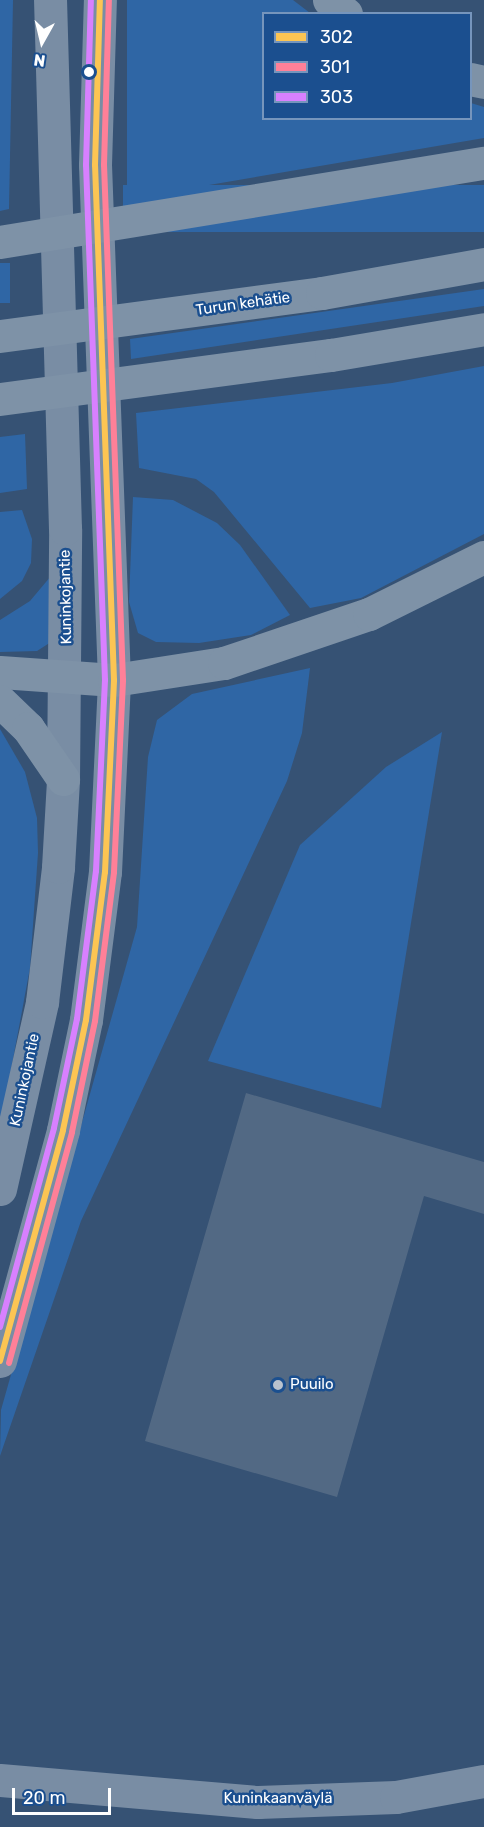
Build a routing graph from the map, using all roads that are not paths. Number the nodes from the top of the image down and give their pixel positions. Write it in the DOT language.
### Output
graph roads {
  1 [pos="51,0"];
  2 [pos="100,0"];
  3 [pos="329,0"];
  4 [pos="344,12"];
  5 [pos="484,163"];
  6 [pos="0,243"];
  7 [pos="484,264"];
  8 [pos="484,329"];
  9 [pos="0,336"];
  10 [pos="0,399"];
  11 [pos="484,557"];
  12 [pos="0,672"];
  13 [pos="66,679"];
  14 [pos="114,680"];
  15 [pos="0,701"];
  16 [pos="63,779"];
  17 [pos="0,1189"];
  18 [pos="0,1362"];
  19 [pos="0,1780"];
  20 [pos="484,1781"];
  1 -- 13 [label="main road, Kuninkojantie"];
  2 -- 14 [label="main road"];
  3 -- 4 [label="highway"];
  5 -- 6 [label="highway"];
  7 -- 9 [label="highway, Turun kehätie"];
  8 -- 10 [label="highway"];
  11 -- 14 [label="highway"];
  12 -- 13 [label="highway"];
  13 -- 14 [label="highway"];
  13 -- 16 [label="main road, Kuninkojantie"];
  14 -- 18 [label="main road"];
  15 -- 16 [label="highway"];
  16 -- 17 [label="main road, Kuninkojantie"];
  19 -- 20 [label="main road, Kuninkaanväylä"];
}
